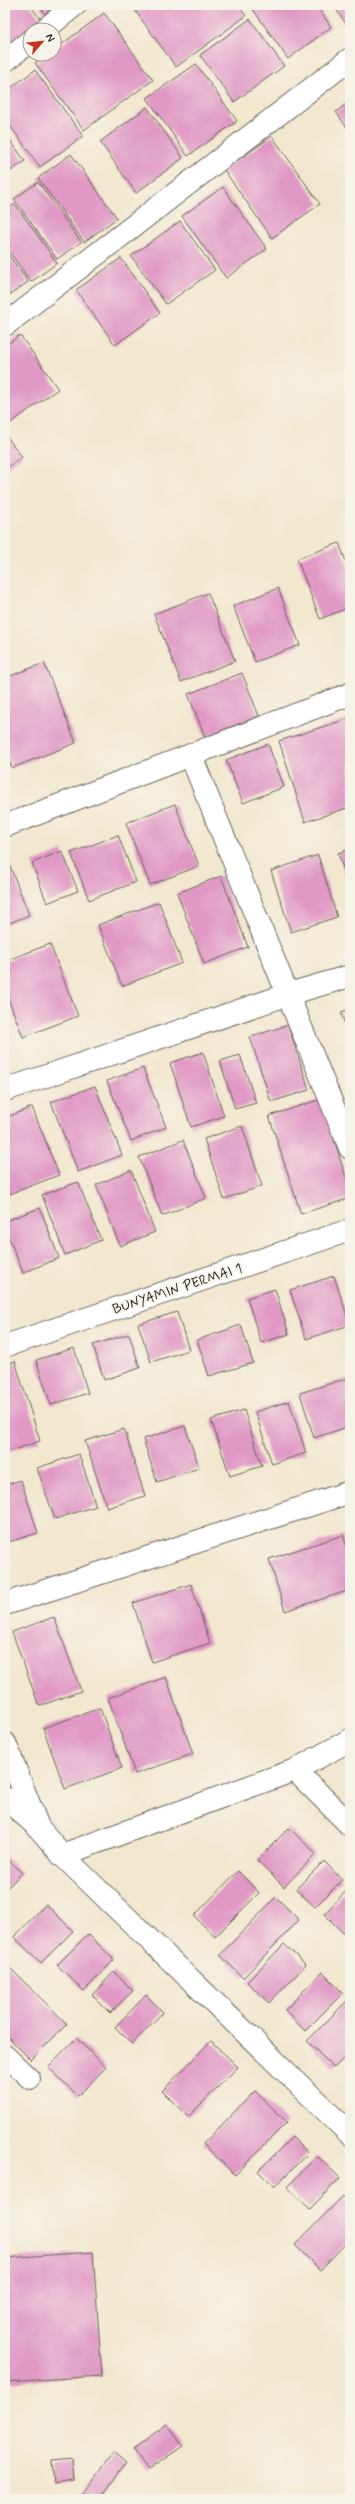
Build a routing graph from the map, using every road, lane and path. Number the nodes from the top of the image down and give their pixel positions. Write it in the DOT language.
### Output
graph roads {
  1 [pos="75,5"];
  2 [pos="54,22"];
  3 [pos="22,48"];
  4 [pos="350,59"];
  5 [pos="5,62"];
  6 [pos="5,325"];
  7 [pos="350,694"];
  8 [pos="191,756"];
  9 [pos="5,826"];
  10 [pos="350,976"];
  11 [pos="289,994"];
  12 [pos="5,1090"];
  13 [pos="350,1148"];
  14 [pos="350,1230"];
  15 [pos="5,1346"];
  16 [pos="350,1492"];
  17 [pos="5,1604"];
  18 [pos="350,1740"];
  19 [pos="5,1742"];
  20 [pos="295,1770"];
  21 [pos="5,1798"];
  22 [pos="350,1825"];
  23 [pos="38,1827"];
  24 [pos="62,1855"];
  25 [pos="5,2054"];
  26 [pos="30,2079"];
  27 [pos="350,2134"];
  1 -- 2 [label="street"];
  3 -- 5 [label="street"];
  4 -- 6 [label="street"];
  7 -- 8 [label="street"];
  8 -- 9 [label="street"];
  8 -- 11 [label="street"];
  10 -- 11 [label="street"];
  11 -- 12 [label="street"];
  11 -- 13 [label="street"];
  14 -- 15 [label="street, BUNYAMIN PERMAI 1"];
  16 -- 17 [label="street"];
  18 -- 20 [label="street"];
  19 -- 23 [label="street"];
  20 -- 22 [label="street"];
  20 -- 24 [label="street"];
  21 -- 23 [label="street"];
  23 -- 24 [label="street"];
  24 -- 27 [label="street"];
  25 -- 26 [label="lane"];
}
